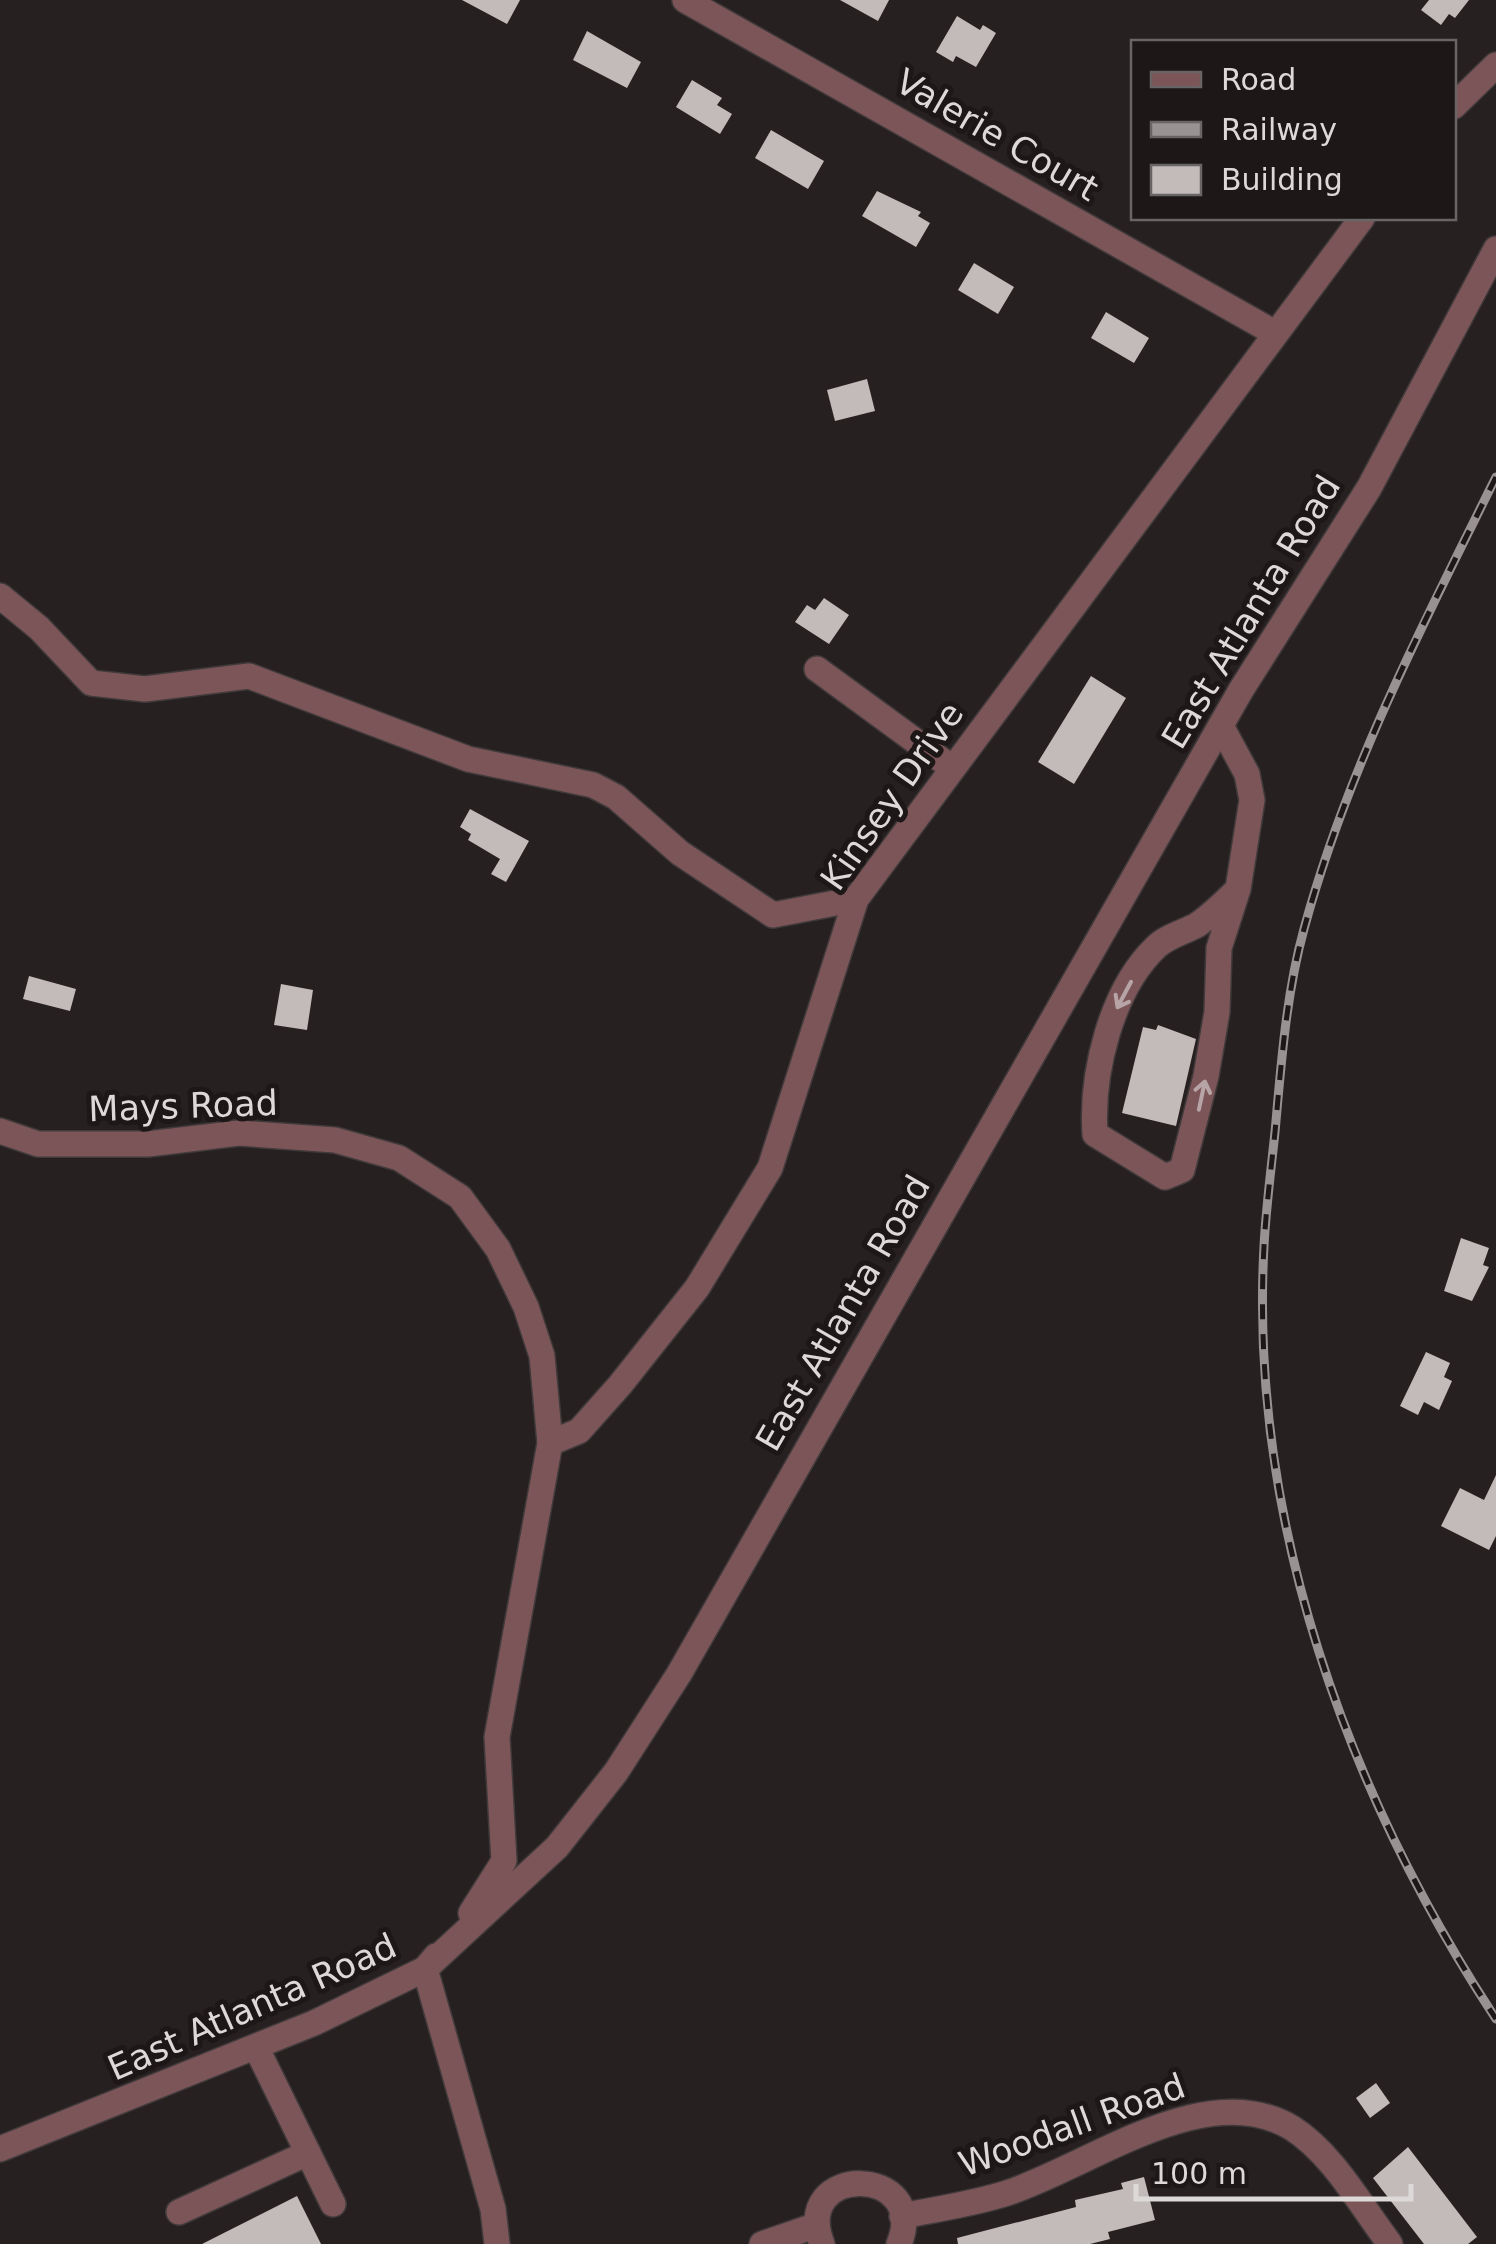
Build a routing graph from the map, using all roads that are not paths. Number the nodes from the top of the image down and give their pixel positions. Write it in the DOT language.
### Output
graph roads {
  1 [pos="686,0"];
  2 [pos="1496,65"];
  3 [pos="1456,104"];
  4 [pos="1360,220"];
  5 [pos="1496,249"];
  6 [pos="1274,332"];
  7 [pos="0,596"];
  8 [pos="817,669"];
  9 [pos="1221,726"];
  10 [pos="951,767"];
  11 [pos="1238,890"];
  12 [pos="856,899"];
  13 [pos="1190,928"];
  14 [pos="1218,948"];
  15 [pos="0,1131"];
  16 [pos="550,1443"];
  17 [pos="425,1969"];
  18 [pos="256,2046"];
  19 [pos="0,2148"];
  20 [pos="308,2153"];
  21 [pos="333,2204"];
  22 [pos="178,2212"];
  23 [pos="902,2216"];
  24 [pos="819,2234"];
  25 [pos="497,2244"];
  26 [pos="762,2244"];
  27 [pos="898,2244"];
  28 [pos="1390,2244"];
  1 -- 6 [label="street, Valerie Court"];
  2 -- 3 [label="street"];
  4 -- 6 [label="street, Kinsey Drive"];
  5 -- 9 [label="street, East Atlanta Road"];
  6 -- 10 [label="street, Kinsey Drive"];
  7 -- 12 [label="street"];
  8 -- 10 [label="street"];
  9 -- 11 [label="street"];
  9 -- 17 [label="street, East Atlanta Road"];
  10 -- 12 [label="street, Kinsey Drive"];
  11 -- 13 [label="street"];
  11 -- 14 [label="street"];
  12 -- 16 [label="street, Kinsey Drive"];
  13 -- 14 [label="street"];
  13 -- 14 [label="street, one-way"];
  15 -- 16 [label="street, Mays Road"];
  16 -- 17 [label="street, Mays Road"];
  17 -- 18 [label="street, East Atlanta Road"];
  17 -- 25 [label="street"];
  18 -- 19 [label="street, East Atlanta Road"];
  18 -- 20 [label="street"];
  20 -- 21 [label="street"];
  20 -- 22 [label="street"];
  23 -- 24 [label="street"];
  23 -- 27 [label="street"];
  23 -- 28 [label="street, Woodall Road"];
  24 -- 26 [label="street"];
}
